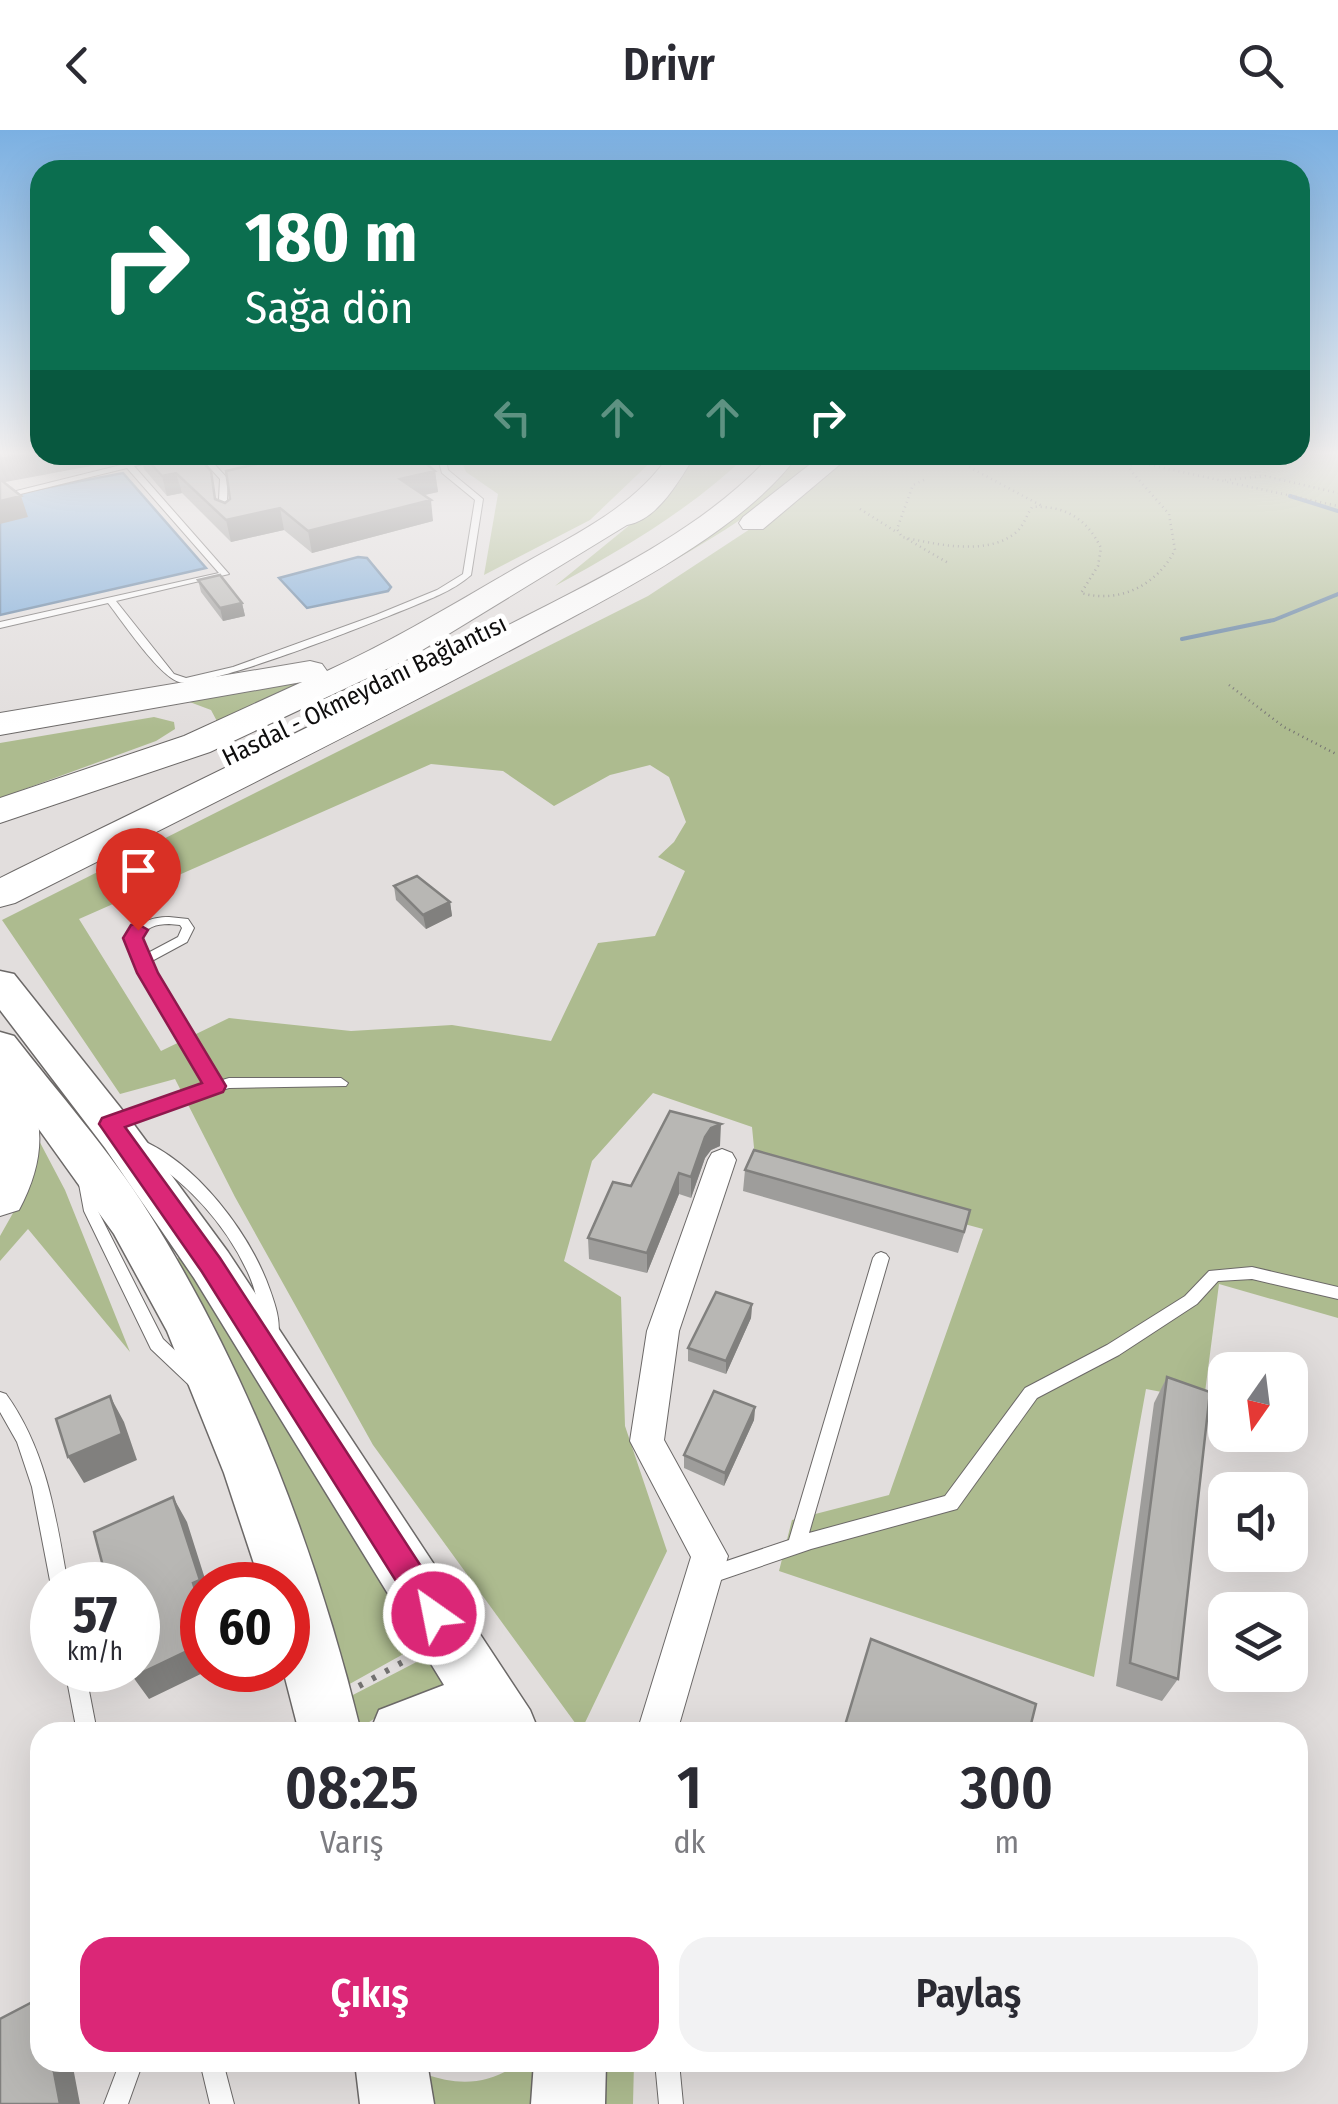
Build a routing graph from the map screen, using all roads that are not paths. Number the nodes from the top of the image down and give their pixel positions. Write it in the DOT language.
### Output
graph roads {
  1 [pos="199,544"];
  2 [pos="472,544"];
  3 [pos="577,544"];
  4 [pos="591,544"];
  5 [pos="643,544"];
  6 [pos="672,544"];
  7 [pos="718,544"];
  8 [pos="110,600"];
  9 [pos="463,610"];
  10 [pos="0,625"];
  11 [pos="299,722"];
  12 [pos="0,724"];
  13 [pos="0,733"];
  14 [pos="160,755"];
  15 [pos="269,760"];
  16 [pos="0,811"];
  17 [pos="0,820"];
  18 [pos="0,864"];
  19 [pos="64,864"];
  20 [pos="0,894"];
  21 [pos="0,908"];
  22 [pos="143,962"];
  23 [pos="0,983"];
  24 [pos="0,1046"];
  25 [pos="0,1079"];
  26 [pos="340,1083"];
  27 [pos="215,1086"];
  28 [pos="106,1140"];
  29 [pos="722,1160"];
  30 [pos="0,1196"];
  31 [pos="882,1258"];
  32 [pos="1338,1293"];
  33 [pos="0,1398"];
  34 [pos="796,1546"];
  35 [pos="55,1562"];
  36 [pos="704,1577"];
  37 [pos="80,1692"];
  38 [pos="338,1713"];
  39 [pos="86,1722"];
  40 [pos="420,1722"];
  41 [pos="487,1722"];
  42 [pos="499,1722"];
  43 [pos="660,1722"];
  44 [pos="128,2072"];
  45 [pos="214,2072"];
  46 [pos="392,2072"];
  47 [pos="570,2072"];
  48 [pos="668,2072"];
  49 [pos="116,2104"];
  50 [pos="222,2104"];
  51 [pos="397,2104"];
  52 [pos="568,2104"];
  53 [pos="670,2104"];
  1 -- 8 [label="lane"];
  2 -- 8 [label="lane"];
  3 -- 9 [label="highway"];
  4 -- 11 [label="highway"];
  5 -- 11 [label="highway, Hasdal - Okmeydanı Bağlantısı"];
  6 -- 15 [label="highway, Hasdal - Okmeydanı Bağlantısı"];
  7 -- 15 [label="highway"];
  8 -- 10 [label="lane"];
  9 -- 12 [label="highway"];
  9 -- 14 [label="highway"];
  11 -- 18 [label="highway, Hasdal - Okmeydanı Bağlantısı"];
  13 -- 14 [label="highway"];
  14 -- 16 [label="highway"];
  14 -- 17 [label="lane"];
  15 -- 19 [label="highway, Hasdal - Okmeydanı Bağlantısı"];
  19 -- 20 [label="highway"];
  19 -- 21 [label="highway"];
  22 -- 27 [label="lane"];
  23 -- 28 [label="main road"];
  24 -- 28 [label="main road"];
  25 -- 30 [label="highway"];
  26 -- 27 [label="lane"];
  27 -- 28 [label="lane"];
  28 -- 38 [label="main road"];
  28 -- 42 [label="main road"];
  29 -- 36 [label="street"];
  31 -- 34 [label="lane"];
  32 -- 34 [label="lane"];
  33 -- 35 [label="lane"];
  34 -- 36 [label="lane"];
  36 -- 43 [label="street"];
  37 -- 39 [label="lane"];
  40 -- 41 [label="main road"];
  44 -- 49 [label="lane"];
  45 -- 50 [label="lane"];
  46 -- 51 [label="main road"];
  47 -- 52 [label="main road"];
  48 -- 53 [label="lane"];
}
